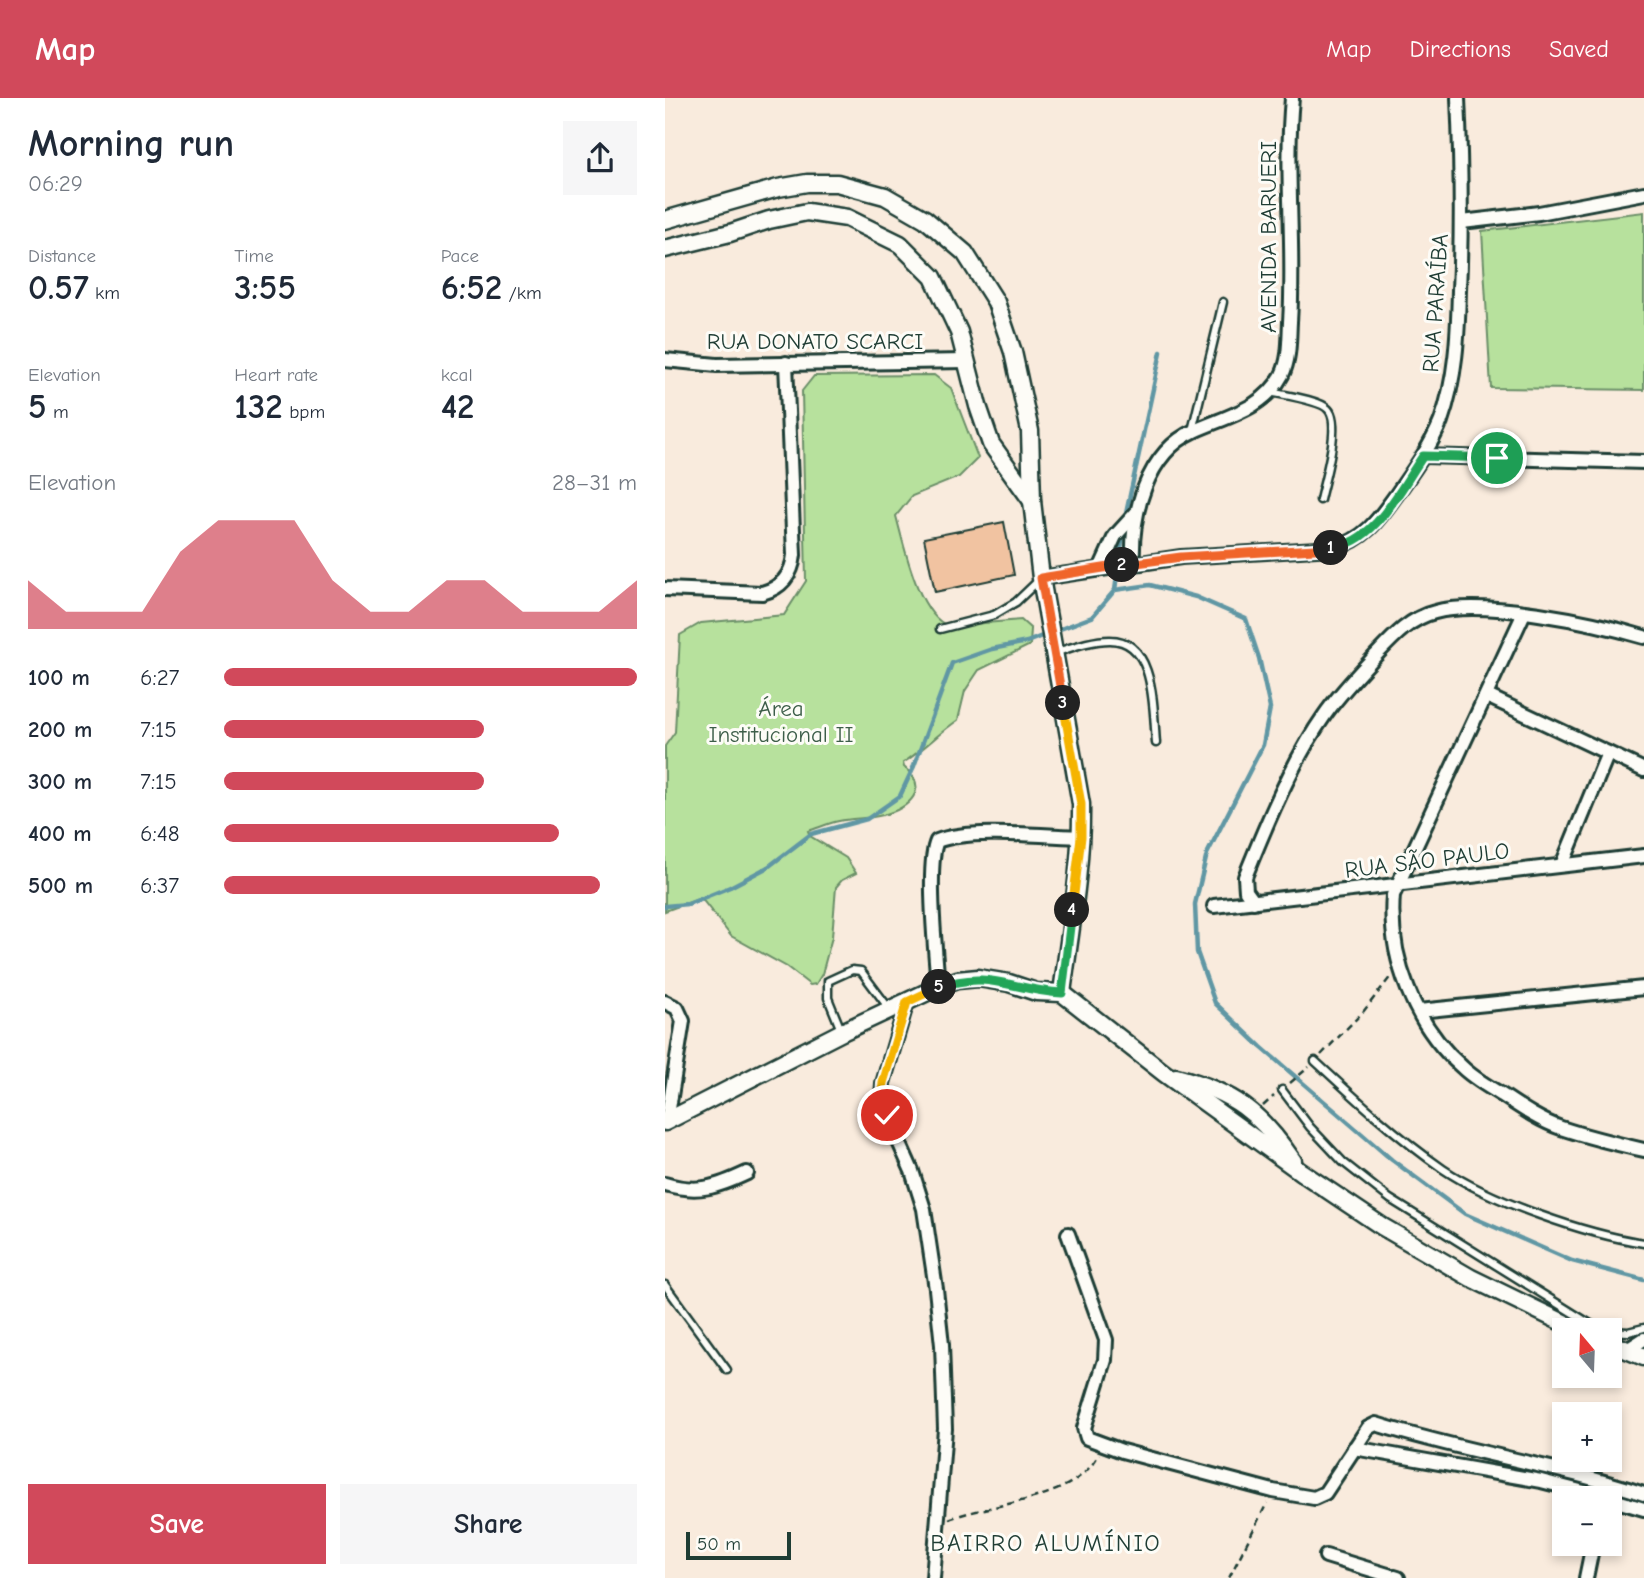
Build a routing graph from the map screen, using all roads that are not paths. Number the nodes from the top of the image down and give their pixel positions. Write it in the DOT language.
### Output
graph roads {
  1 [pos="1292,98"];
  2 [pos="1458,98"];
  3 [pos="1644,193"];
  4 [pos="665,220"];
  5 [pos="1462,222"];
  6 [pos="665,249"];
  7 [pos="1223,302"];
  8 [pos="665,360"];
  9 [pos="965,361"];
  10 [pos="786,363"];
  11 [pos="1270,392"];
  12 [pos="1192,431"];
  13 [pos="1423,456"];
  14 [pos="1644,462"];
  15 [pos="1320,500"];
  16 [pos="1033,501"];
  17 [pos="1136,513"];
  18 [pos="1133,563"];
  19 [pos="1100,569"];
  20 [pos="1041,578"];
  21 [pos="665,589"];
  22 [pos="1524,613"];
  23 [pos="940,629"];
  24 [pos="1644,636"];
  25 [pos="1053,653"];
  26 [pos="1487,696"];
  27 [pos="1156,743"];
  28 [pos="1608,753"];
  29 [pos="1644,770"];
  30 [pos="1081,837"];
  31 [pos="1644,856"];
  32 [pos="1562,865"];
  33 [pos="1398,885"];
  34 [pos="1254,902"];
  35 [pos="1215,906"];
  36 [pos="938,987"];
  37 [pos="1644,988"];
  38 [pos="1062,993"];
  39 [pos="665,1002"];
  40 [pos="907,1002"];
  41 [pos="890,1010"];
  42 [pos="1419,1011"];
  43 [pos="842,1032"];
  44 [pos="1315,1061"];
  45 [pos="1164,1073"];
  46 [pos="1282,1090"];
  47 [pos="666,1122"];
  48 [pos="1644,1150"];
  49 [pos="1300,1172"];
  50 [pos="747,1173"];
  51 [pos="665,1184"];
  52 [pos="1068,1234"];
  53 [pos="1644,1243"];
  54 [pos="665,1285"];
  55 [pos="1553,1318"];
  56 [pos="1581,1318"];
  57 [pos="1644,1328"];
  58 [pos="1622,1332"];
  59 [pos="1644,1339"];
  60 [pos="1622,1348"];
  61 [pos="1627,1350"];
  62 [pos="1644,1357"];
  63 [pos="727,1370"];
  64 [pos="1414,1436"];
  65 [pos="1354,1448"];
  66 [pos="1410,1457"];
  67 [pos="1563,1486"];
  68 [pos="1644,1494"];
  69 [pos="1622,1503"];
  70 [pos="1644,1509"];
  71 [pos="1326,1556"];
  72 [pos="1590,1556"];
  73 [pos="933,1578"];
  74 [pos="1398,1578"];
  75 [pos="1585,1578"];
  1 -- 11 [label="street, AVENIDA BARUERI"];
  2 -- 5 [label="street, RUA PARAÍBA"];
  3 -- 5 [label="street"];
  4 -- 16 [label="street"];
  5 -- 13 [label="street, RUA PARAÍBA"];
  6 -- 9 [label="street"];
  7 -- 12 [label="lane"];
  8 -- 10 [label="street, RUA DONATO SCARCI"];
  9 -- 10 [label="street, RUA DONATO SCARCI"];
  9 -- 16 [label="street"];
  10 -- 21 [label="street"];
  11 -- 12 [label="street, AVENIDA BARUERI"];
  11 -- 15 [label="lane"];
  12 -- 17 [label="street, AVENIDA BARUERI"];
  13 -- 14 [label="street"];
  13 -- 18 [label="street, RUA PARAÍBA"];
  16 -- 20 [label="street"];
  17 -- 18 [label="street, AVENIDA BARUERI"];
  17 -- 19 [label="street, AVENIDA BARUERI"];
  18 -- 19 [label="street, RUA PARAÍBA"];
  19 -- 20 [label="street, RUA PARAÍBA"];
  20 -- 23 [label="lane"];
  20 -- 25 [label="street"];
  22 -- 24 [label="street"];
  22 -- 26 [label="street"];
  22 -- 34 [label="street"];
  25 -- 27 [label="lane"];
  25 -- 30 [label="street"];
  26 -- 28 [label="street"];
  26 -- 33 [label="street"];
  28 -- 29 [label="street"];
  28 -- 32 [label="street"];
  30 -- 36 [label="street"];
  30 -- 38 [label="street"];
  31 -- 32 [label="street, RUA SÃO PAULO"];
  32 -- 33 [label="street, RUA SÃO PAULO"];
  33 -- 34 [label="street, RUA SÃO PAULO"];
  33 -- 42 [label="street"];
  34 -- 35 [label="street, RUA SÃO PAULO"];
  36 -- 38 [label="street"];
  36 -- 40 [label="street"];
  37 -- 42 [label="street"];
  38 -- 45 [label="street"];
  39 -- 47 [label="street"];
  40 -- 41 [label="street"];
  40 -- 73 [label="street"];
  41 -- 43 [label="street"];
  41 -- 43 [label="lane"];
  42 -- 48 [label="street"];
  43 -- 47 [label="street"];
  44 -- 53 [label="lane"];
  45 -- 49 [label="street"];
  45 -- 49 [label="street"];
  46 -- 56 [label="lane"];
  49 -- 55 [label="street"];
  50 -- 51 [label="street"];
  52 -- 65 [label="street"];
  54 -- 63 [label="lane"];
  57 -- 58 [label="lane"];
  59 -- 61 [label="street"];
  60 -- 61 [label="street"];
  61 -- 62 [label="street"];
  64 -- 65 [label="street"];
  64 -- 66 [label="street"];
  64 -- 68 [label="street"];
  65 -- 66 [label="street"];
  66 -- 67 [label="street"];
  69 -- 70 [label="street"];
  71 -- 74 [label="street"];
  72 -- 75 [label="street"];
}
